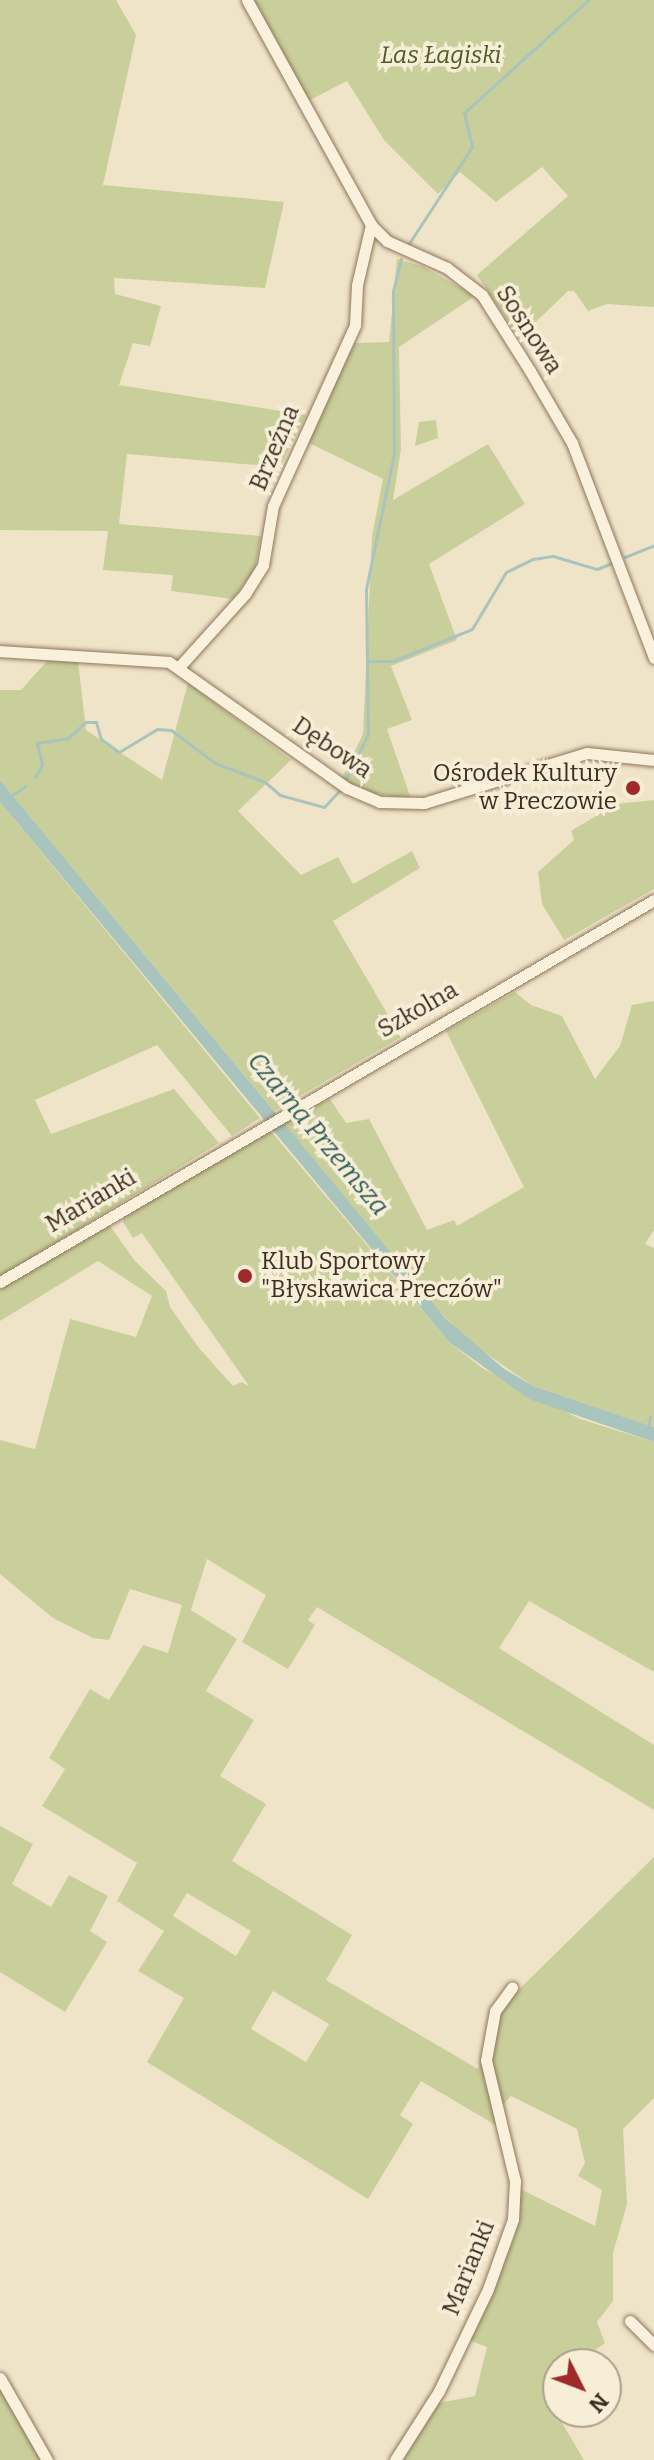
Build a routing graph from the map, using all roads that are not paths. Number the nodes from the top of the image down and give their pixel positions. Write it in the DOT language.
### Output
graph roads {
  1 [pos="247,0"];
  2 [pos="371,225"];
  3 [pos="0,651"];
  4 [pos="654,658"];
  5 [pos="179,667"];
  6 [pos="654,760"];
  7 [pos="654,900"];
  8 [pos="205,1159"];
  9 [pos="0,1282"];
  10 [pos="512,1988"];
  11 [pos="630,2321"];
  12 [pos="654,2345"];
  13 [pos="0,2378"];
  14 [pos="47,2460"];
  15 [pos="395,2460"];
  1 -- 2 [label="street, Sosnowa"];
  2 -- 4 [label="street, Sosnowa"];
  2 -- 5 [label="street, Brzeźna"];
  3 -- 5 [label="street, Dębowa"];
  5 -- 6 [label="street, Dębowa"];
  7 -- 8 [label="street, Szkolna"];
  8 -- 9 [label="street, Marianki"];
  10 -- 15 [label="street, Marianki"];
  11 -- 12 [label="street"];
  13 -- 14 [label="street"];
}
